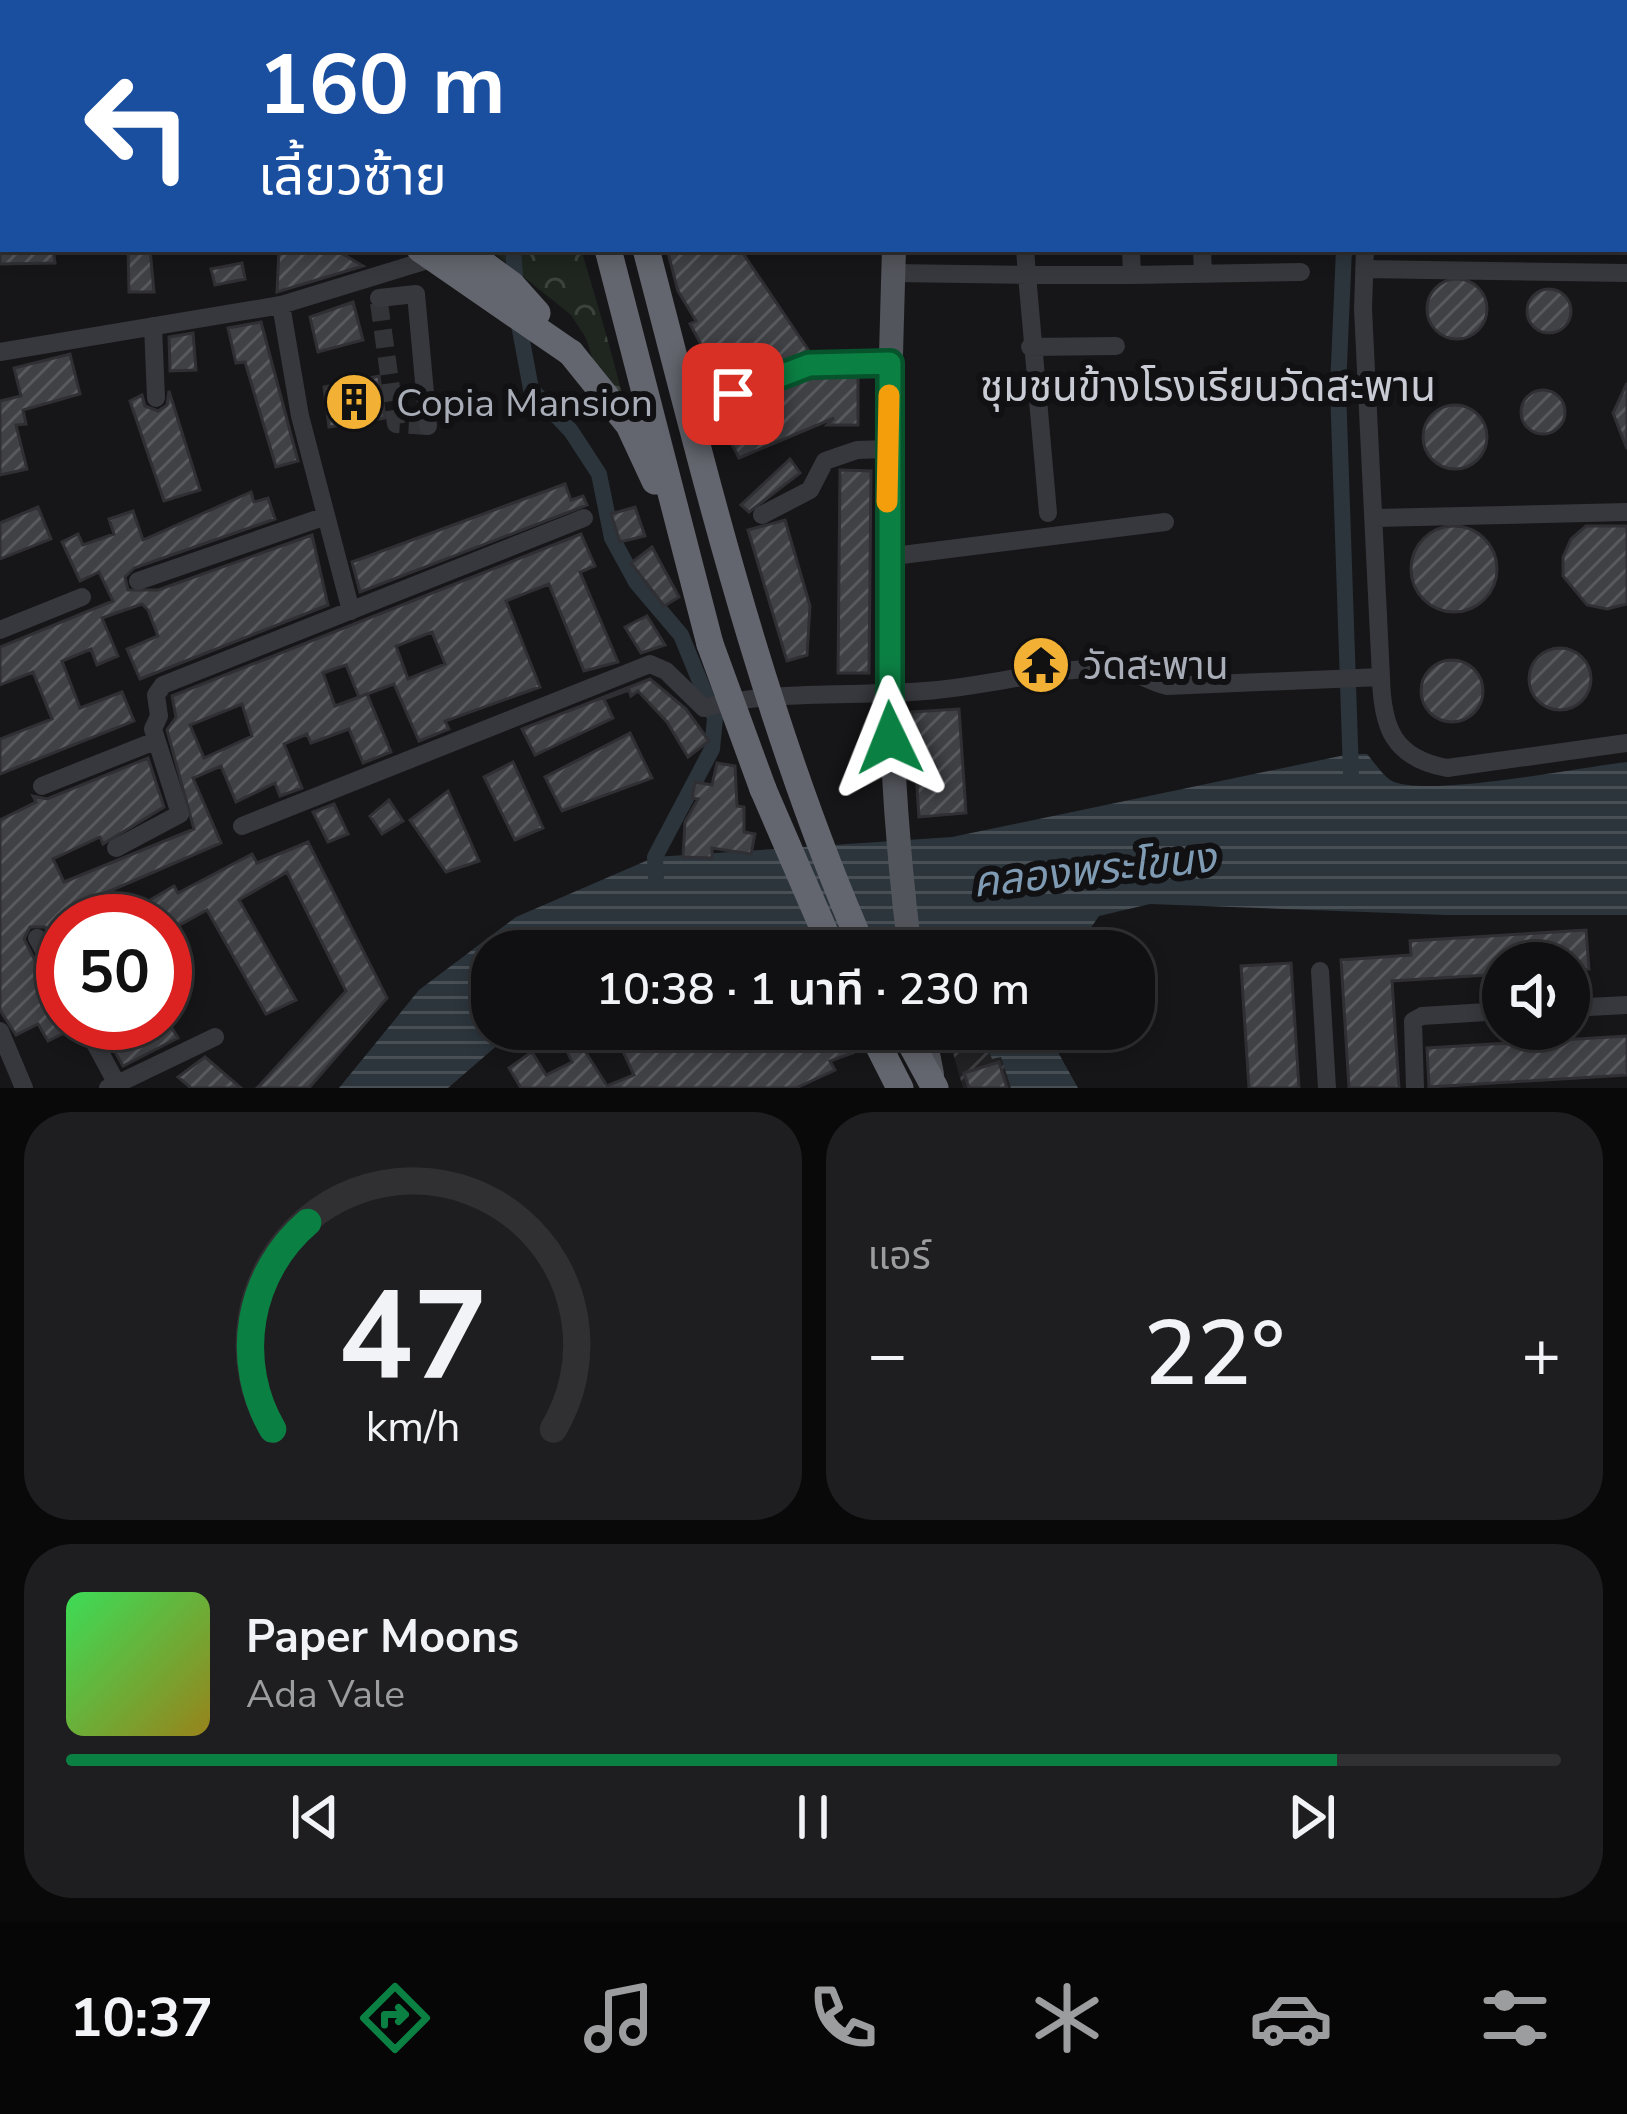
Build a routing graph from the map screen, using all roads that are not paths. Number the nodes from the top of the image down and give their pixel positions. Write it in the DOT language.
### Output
graph roads {
  1 [pos="447,252"];
  2 [pos="468,252"];
  3 [pos="609,252"];
  4 [pos="647,252"];
  5 [pos="1025,252"];
  6 [pos="1131,252"];
  7 [pos="1202,252"];
  8 [pos="414,258"];
  9 [pos="1365,259"];
  10 [pos="893,261"];
  11 [pos="1301,272"];
  12 [pos="1627,273"];
  13 [pos="1132,274"];
  14 [pos="1203,274"];
  15 [pos="1027,275"];
  16 [pos="376,276"];
  17 [pos="281,305"];
  18 [pos="152,326"];
  19 [pos="1116,346"];
  20 [pos="1030,347"];
  21 [pos="0,352"];
  22 [pos="572,353"];
  23 [pos="890,363"];
  24 [pos="733,394"];
  25 [pos="156,398"];
  26 [pos="428,426"];
  27 [pos="887,449"];
  28 [pos="1627,512"];
  29 [pos="1048,513"];
  30 [pos="762,515"];
  31 [pos="326,516"];
  32 [pos="584,518"];
  33 [pos="1375,518"];
  34 [pos="1166,521"];
  35 [pos="886,557"];
  36 [pos="138,581"];
  37 [pos="82,598"];
  38 [pos="351,611"];
  39 [pos="0,630"];
  40 [pos="710,644"];
  41 [pos="1373,677"];
  42 [pos="887,694"];
  43 [pos="155,741"];
  44 [pos="1627,743"];
  45 [pos="42,786"];
  46 [pos="242,826"];
  47 [pos="116,848"];
  48 [pos="824,930"];
  49 [pos="856,930"];
  50 [pos="907,930"];
  51 [pos="1320,971"];
  52 [pos="1627,1005"];
  53 [pos="1590,1007"];
  54 [pos="1482,1013"];
  55 [pos="0,1030"];
  56 [pos="215,1036"];
  57 [pos="97,1050"];
  58 [pos="881,1050"];
  59 [pos="915,1050"];
  60 [pos="927,1050"];
  61 [pos="115,1087"];
  62 [pos="24,1088"];
  63 [pos="901,1088"];
  64 [pos="936,1088"];
  65 [pos="1327,1088"];
  66 [pos="1415,1088"];
  1 -- 8 [label="street, bridge"];
  2 -- 22 [label="highway, bridge"];
  3 -- 40 [label="highway"];
  4 -- 49 [label="highway, bridge"];
  5 -- 15 [label="street"];
  6 -- 13 [label="street"];
  7 -- 14 [label="street"];
  8 -- 16 [label="street"];
  8 -- 22 [label="highway, bridge"];
  9 -- 12 [label="street"];
  9 -- 33 [label="street"];
  10 -- 15 [label="street"];
  10 -- 23 [label="main road"];
  11 -- 14 [label="street"];
  13 -- 14 [label="street"];
  13 -- 15 [label="street"];
  15 -- 20 [label="street"];
  16 -- 17 [label="street"];
  16 -- 26 [label="street"];
  17 -- 18 [label="street"];
  17 -- 31 [label="street"];
  18 -- 21 [label="street"];
  18 -- 25 [label="street"];
  19 -- 20 [label="street"];
  20 -- 29 [label="street"];
  22 -- 40 [label="highway"];
  23 -- 24 [label="street"];
  23 -- 27 [label="main road"];
  27 -- 30 [label="street"];
  27 -- 35 [label="main road"];
  28 -- 33 [label="street"];
  31 -- 36 [label="street"];
  31 -- 38 [label="street"];
  32 -- 38 [label="street"];
  33 -- 41 [label="street"];
  34 -- 35 [label="street"];
  35 -- 42 [label="main road"];
  37 -- 39 [label="street"];
  38 -- 43 [label="street"];
  40 -- 48 [label="highway, bridge"];
  41 -- 42 [label="street"];
  41 -- 44 [label="street"];
  42 -- 46 [label="street"];
  42 -- 50 [label="main road"];
  43 -- 45 [label="street"];
  43 -- 47 [label="street"];
  51 -- 65 [label="street"];
  52 -- 53 [label="street"];
  54 -- 66 [label="street"];
  55 -- 62 [label="street"];
  56 -- 61 [label="street"];
  57 -- 61 [label="street"];
  58 -- 63 [label="highway"];
  59 -- 64 [label="highway"];
  60 -- 64 [label="main road"];
}
